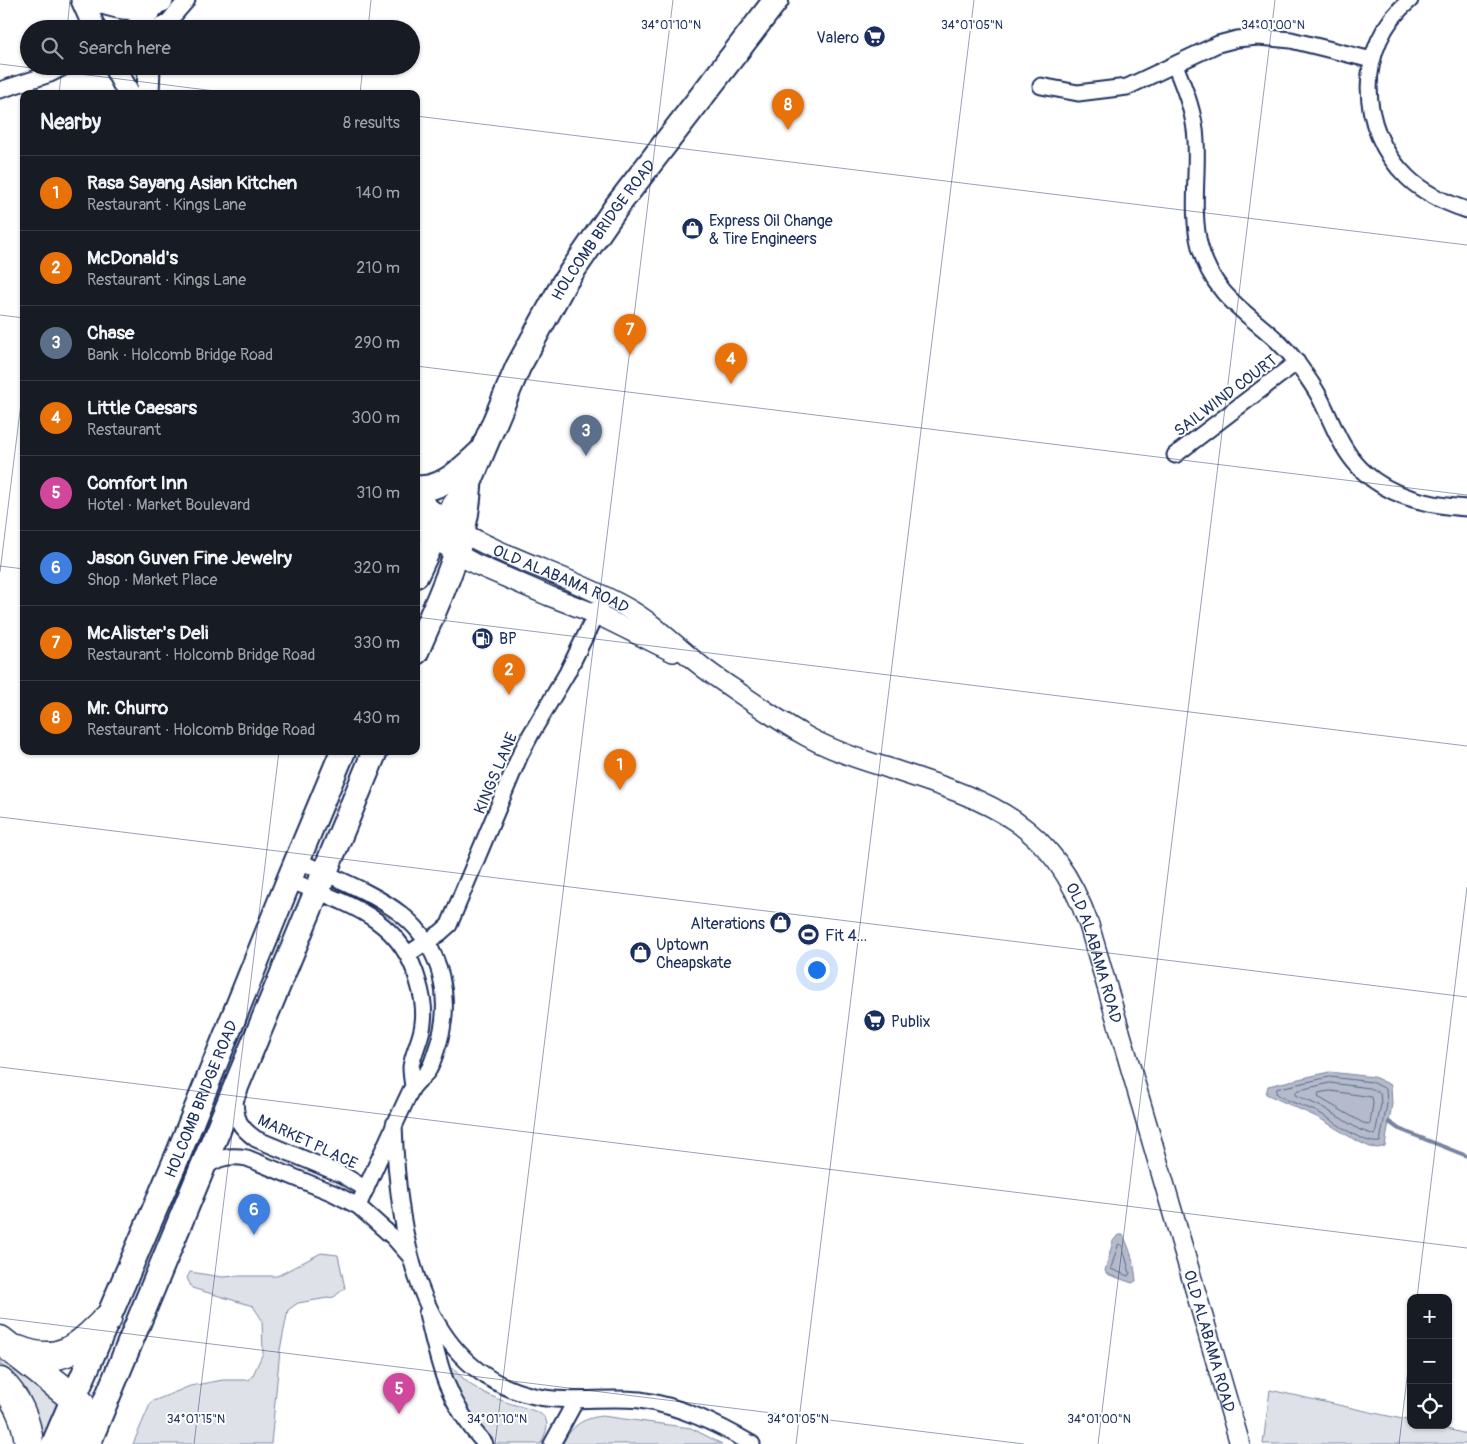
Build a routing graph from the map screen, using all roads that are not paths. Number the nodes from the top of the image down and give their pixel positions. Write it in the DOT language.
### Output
graph roads {
  1 [pos="82,0"];
  2 [pos="94,0"];
  3 [pos="188,0"];
  4 [pos="776,0"];
  5 [pos="1410,0"];
  6 [pos="162,1"];
  7 [pos="91,20"];
  8 [pos="144,20"];
  9 [pos="170,20"];
  10 [pos="1372,60"];
  11 [pos="1175,65"];
  12 [pos="47,75"];
  13 [pos="119,75"];
  14 [pos="149,75"];
  15 [pos="1041,86"];
  16 [pos="0,90"];
  17 [pos="127,90"];
  18 [pos="148,90"];
  19 [pos="1467,210"];
  20 [pos="1297,362"];
  21 [pos="481,452"];
  22 [pos="1175,455"];
  23 [pos="420,488"];
  24 [pos="420,503"];
  25 [pos="1467,508"];
  26 [pos="420,524"];
  27 [pos="450,536"];
  28 [pos="420,565"];
  29 [pos="604,596"];
  30 [pos="596,614"];
  31 [pos="420,638"];
  32 [pos="701,666"];
  33 [pos="341,755"];
  34 [pos="373,755"];
  35 [pos="293,870"];
  36 [pos="321,882"];
  37 [pos="428,942"];
  38 [pos="408,954"];
  39 [pos="413,1086"];
  40 [pos="235,1092"];
  41 [pos="394,1124"];
  42 [pos="202,1170"];
  43 [pos="366,1189"];
  44 [pos="358,1206"];
  45 [pos="409,1255"];
  46 [pos="424,1297"];
  47 [pos="107,1319"];
  48 [pos="3,1341"];
  49 [pos="0,1382"];
  50 [pos="74,1397"];
  51 [pos="576,1400"];
  52 [pos="100,1416"];
  53 [pos="29,1444"];
  54 [pos="54,1444"];
  55 [pos="73,1444"];
  56 [pos="88,1444"];
  57 [pos="92,1444"];
  58 [pos="485,1444"];
  59 [pos="552,1444"];
  60 [pos="752,1444"];
  61 [pos="1240,1444"];
  1 -- 7 [label="main road"];
  2 -- 6 [label="main road"];
  3 -- 9 [label="street"];
  4 -- 21 [label="main road, HOLCOMB BRIDGE ROAD"];
  5 -- 10 [label="street"];
  6 -- 8 [label="street"];
  10 -- 11 [label="street"];
  10 -- 19 [label="street"];
  11 -- 15 [label="street"];
  11 -- 20 [label="street"];
  12 -- 16 [label="street"];
  13 -- 17 [label="main road"];
  14 -- 18 [label="main road"];
  20 -- 22 [label="street, SAILWIND COURT"];
  20 -- 25 [label="street"];
  21 -- 23 [label="main road"];
  21 -- 27 [label="main road, HOLCOMB BRIDGE ROAD"];
  24 -- 27 [label="main road, OLD ALABAMA ROAD"];
  26 -- 27 [label="main road, OLD ALABAMA ROAD"];
  27 -- 28 [label="main road, HOLCOMB BRIDGE ROAD"];
  27 -- 29 [label="street, OLD ALABAMA ROAD"];
  27 -- 30 [label="street, OLD ALABAMA ROAD"];
  27 -- 31 [label="main road, HOLCOMB BRIDGE ROAD"];
  29 -- 30 [label="street, KINGS LANE"];
  29 -- 32 [label="street, OLD ALABAMA ROAD"];
  30 -- 32 [label="street, OLD ALABAMA ROAD"];
  30 -- 37 [label="street, KINGS LANE"];
  32 -- 61 [label="street, OLD ALABAMA ROAD"];
  33 -- 35 [label="main road, HOLCOMB BRIDGE ROAD"];
  34 -- 36 [label="main road, HOLCOMB BRIDGE ROAD"];
  35 -- 36 [label="street"];
  35 -- 36 [label="street"];
  35 -- 47 [label="main road, HOLCOMB BRIDGE ROAD"];
  36 -- 37 [label="street"];
  36 -- 38 [label="street"];
  36 -- 40 [label="main road, HOLCOMB BRIDGE ROAD"];
  37 -- 38 [label="street, KINGS LANE"];
  37 -- 39 [label="street"];
  38 -- 39 [label="street"];
  39 -- 41 [label="street"];
  40 -- 42 [label="main road, HOLCOMB BRIDGE ROAD"];
  40 -- 43 [label="street, MARKET PLACE"];
  41 -- 43 [label="street"];
  41 -- 45 [label="street"];
  42 -- 44 [label="street"];
  42 -- 52 [label="main road, HOLCOMB BRIDGE ROAD"];
  43 -- 44 [label="street"];
  44 -- 45 [label="street"];
  45 -- 46 [label="street"];
  46 -- 51 [label="street"];
  46 -- 58 [label="street"];
  47 -- 48 [label="highway"];
  47 -- 50 [label="main road, HOLCOMB BRIDGE ROAD"];
  48 -- 50 [label="highway"];
  49 -- 53 [label="highway"];
  50 -- 54 [label="main road, HOLCOMB BRIDGE ROAD"];
  50 -- 55 [label="highway"];
  51 -- 59 [label="street"];
  51 -- 60 [label="street"];
  52 -- 56 [label="main road, HOLCOMB BRIDGE ROAD"];
  52 -- 57 [label="highway"];
}
